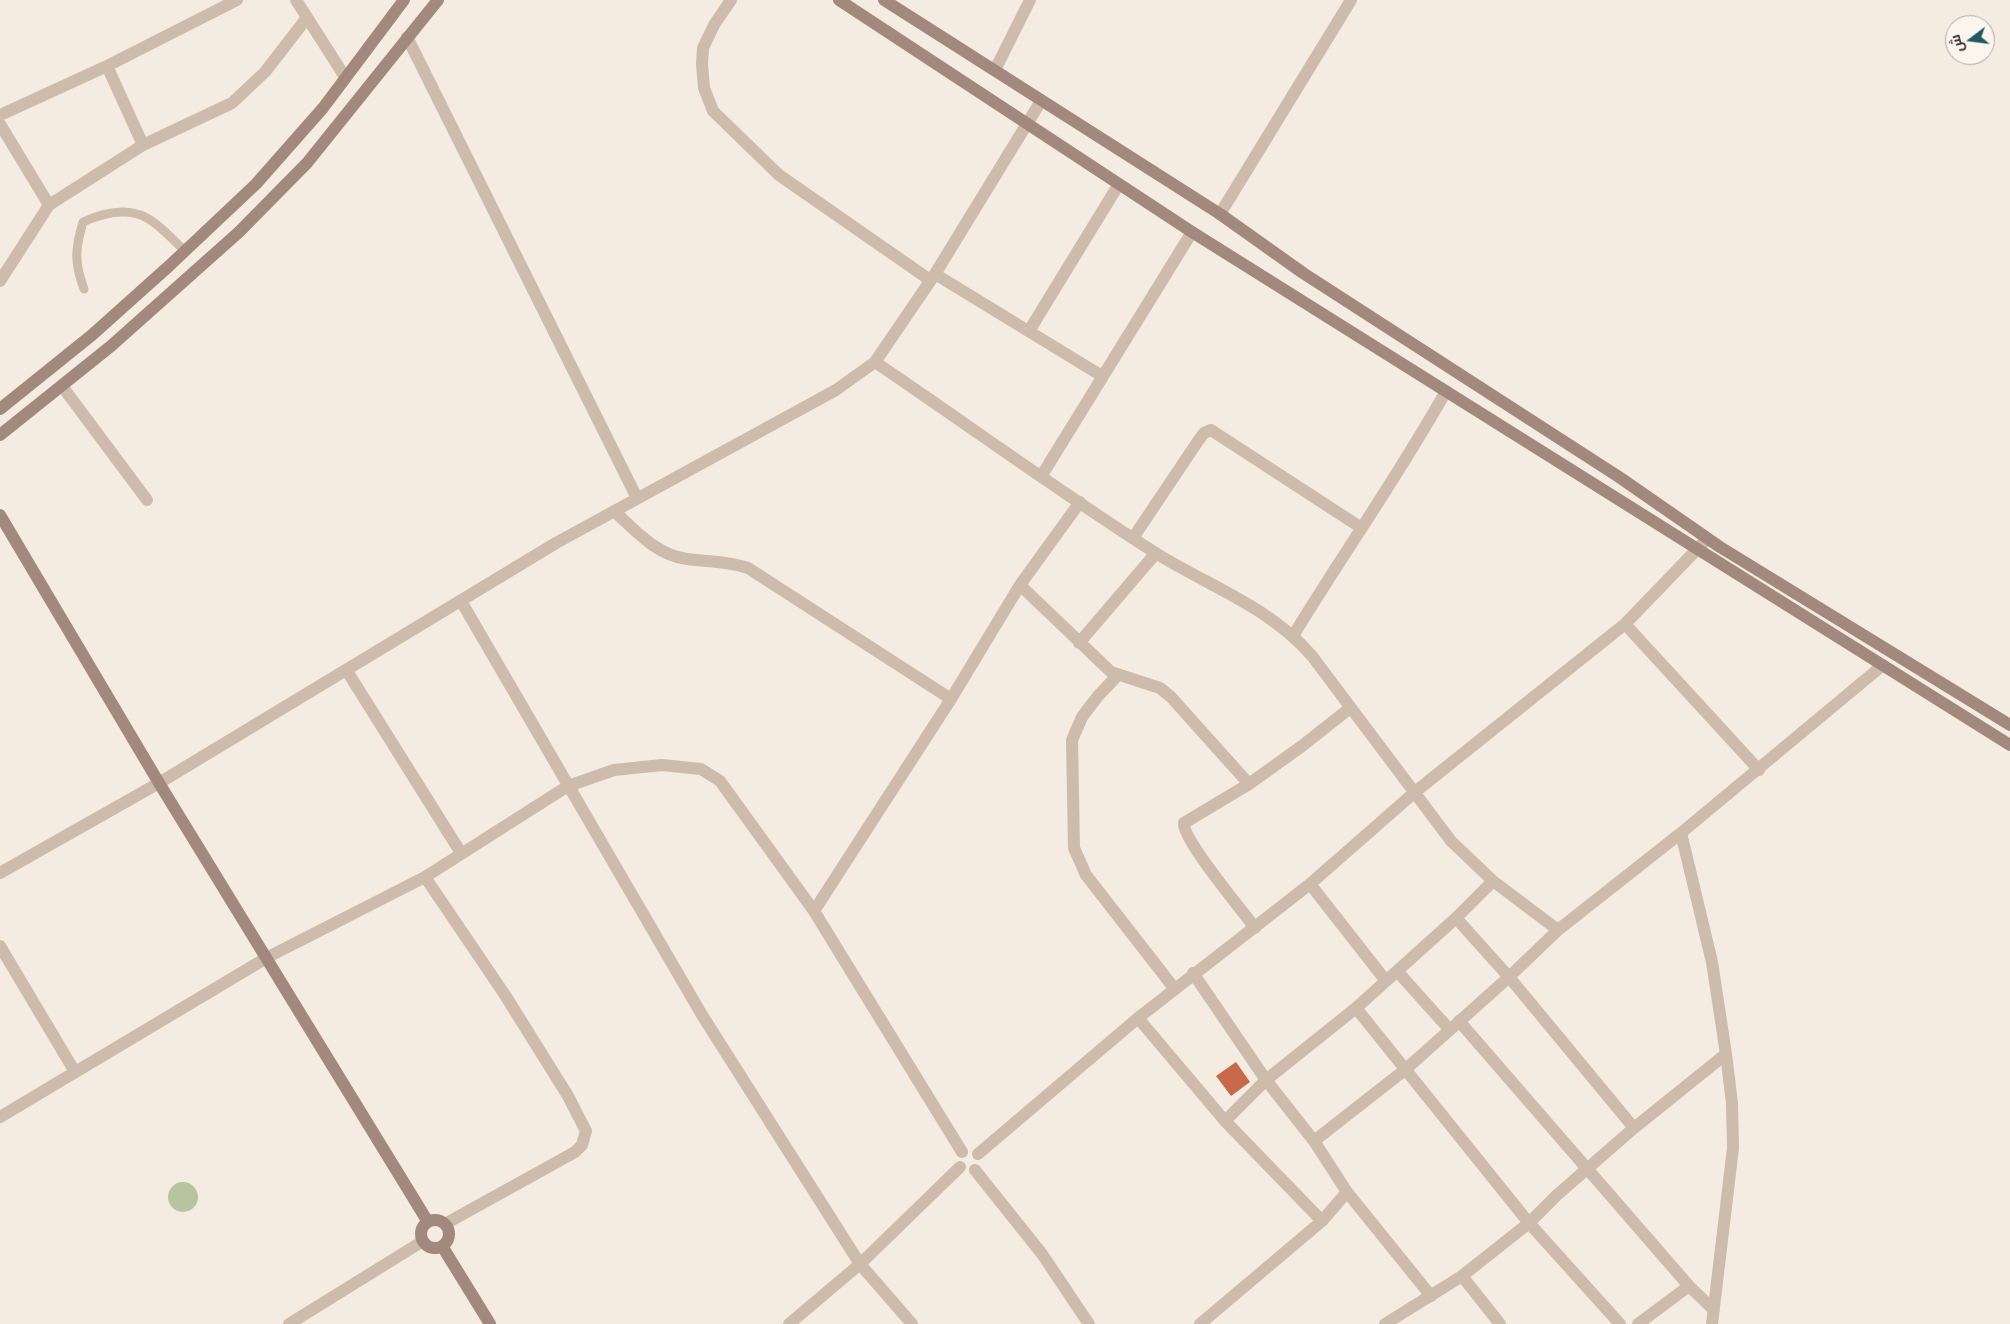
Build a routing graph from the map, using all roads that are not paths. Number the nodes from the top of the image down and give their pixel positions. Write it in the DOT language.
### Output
graph roads {
  1 [pos="237,0"];
  2 [pos="296,0"];
  3 [pos="404,0"];
  4 [pos="438,0"];
  5 [pos="731,0"];
  6 [pos="839,0"];
  7 [pos="884,0"];
  8 [pos="1030,0"];
  9 [pos="1351,0"];
  10 [pos="306,19"];
  11 [pos="407,37"];
  12 [pos="107,66"];
  13 [pos="995,70"];
  14 [pos="345,77"];
  15 [pos="1041,101"];
  16 [pos="0,115"];
  17 [pos="1028,122"];
  18 [pos="0,124"];
  19 [pos="143,144"];
  20 [pos="1118,184"];
  21 [pos="49,205"];
  22 [pos="1220,214"];
  23 [pos="1192,232"];
  24 [pos="185,251"];
  25 [pos="933,277"];
  26 [pos="0,280"];
  27 [pos="84,289"];
  28 [pos="1029,331"];
  29 [pos="875,362"];
  30 [pos="1102,376"];
  31 [pos="62,386"];
  32 [pos="1446,391"];
  33 [pos="0,409"];
  34 [pos="0,435"];
  35 [pos="1042,475"];
  36 [pos="637,498"];
  37 [pos="147,500"];
  38 [pos="1080,502"];
  39 [pos="614,511"];
  40 [pos="0,515"];
  41 [pos="1360,527"];
  42 [pos="1133,538"];
  43 [pos="1707,538"];
  44 [pos="1698,550"];
  45 [pos="1156,553"];
  46 [pos="1020,585"];
  47 [pos="461,601"];
  48 [pos="1625,624"];
  49 [pos="1293,636"];
  50 [pos="1079,643"];
  51 [pos="1883,665"];
  52 [pos="347,671"];
  53 [pos="1117,676"];
  54 [pos="951,699"];
  55 [pos="1350,708"];
  56 [pos="2010,725"];
  57 [pos="2010,745"];
  58 [pos="1759,770"];
  59 [pos="159,783"];
  60 [pos="1248,784"];
  61 [pos="568,786"];
  62 [pos="1415,792"];
  63 [pos="1681,833"];
  64 [pos="461,853"];
  65 [pos="0,873"];
  66 [pos="425,877"];
  67 [pos="1493,881"];
  68 [pos="1310,884"];
  69 [pos="814,911"];
  70 [pos="1456,918"];
  71 [pos="1255,928"];
  72 [pos="1558,930"];
  73 [pos="0,946"];
  74 [pos="268,957"];
  75 [pos="1397,971"];
  76 [pos="1193,972"];
  77 [pos="1509,977"];
  78 [pos="1386,981"];
  79 [pos="1174,988"];
  80 [pos="1356,1008"];
  81 [pos="1138,1018"];
  82 [pos="1459,1021"];
  83 [pos="1449,1029"];
  84 [pos="1726,1054"];
  85 [pos="1406,1069"];
  86 [pos="75,1072"];
  87 [pos="1266,1080"];
  88 [pos="0,1117"];
  89 [pos="1225,1121"];
  90 [pos="1634,1128"];
  91 [pos="1314,1141"];
  92 [pos="962,1152"];
  93 [pos="978,1154"];
  94 [pos="960,1167"];
  95 [pos="975,1170"];
  96 [pos="1587,1170"];
  97 [pos="1347,1192"];
  98 [pos="1322,1221"];
  99 [pos="428,1222"];
  100 [pos="1529,1223"];
  101 [pos="444,1224"];
  102 [pos="423,1241"];
  103 [pos="442,1246"];
  104 [pos="860,1264"];
  105 [pos="1462,1276"];
  106 [pos="1689,1286"];
  107 [pos="1431,1296"];
  108 [pos="1714,1310"];
  109 [pos="1216,1320"];
  110 [pos="1403,1320"];
  111 [pos="289,1324"];
  112 [pos="490,1324"];
  113 [pos="789,1324"];
  114 [pos="912,1324"];
  115 [pos="1088,1324"];
  116 [pos="1200,1324"];
  117 [pos="1385,1324"];
  118 [pos="1500,1324"];
  119 [pos="1620,1324"];
  120 [pos="1638,1324"];
  121 [pos="1712,1324"];
  1 -- 12 [label="street"];
  2 -- 10 [label="street"];
  3 -- 14 [label="main road"];
  4 -- 11 [label="main road"];
  5 -- 25 [label="street"];
  6 -- 17 [label="main road"];
  7 -- 13 [label="main road"];
  8 -- 13 [label="street"];
  9 -- 22 [label="street"];
  10 -- 14 [label="street"];
  10 -- 19 [label="street"];
  11 -- 31 [label="main road"];
  11 -- 36 [label="street"];
  12 -- 16 [label="street"];
  12 -- 19 [label="street"];
  13 -- 15 [label="main road"];
  14 -- 24 [label="main road"];
  15 -- 17 [label="street"];
  15 -- 22 [label="main road"];
  17 -- 20 [label="main road"];
  17 -- 25 [label="street"];
  18 -- 21 [label="street"];
  19 -- 21 [label="street"];
  20 -- 23 [label="main road"];
  20 -- 28 [label="street"];
  21 -- 26 [label="street"];
  22 -- 43 [label="main road"];
  23 -- 30 [label="street"];
  23 -- 32 [label="main road"];
  24 -- 27 [label="lane"];
  24 -- 33 [label="main road"];
  25 -- 28 [label="street"];
  25 -- 29 [label="street"];
  28 -- 30 [label="street"];
  29 -- 35 [label="street"];
  29 -- 36 [label="street"];
  30 -- 35 [label="street"];
  31 -- 34 [label="main road"];
  31 -- 37 [label="street"];
  32 -- 41 [label="street"];
  32 -- 44 [label="main road"];
  35 -- 38 [label="street"];
  36 -- 39 [label="street"];
  38 -- 42 [label="street"];
  38 -- 46 [label="street"];
  39 -- 47 [label="street"];
  39 -- 54 [label="street"];
  40 -- 59 [label="main road"];
  41 -- 42 [label="street"];
  41 -- 49 [label="street"];
  42 -- 45 [label="street"];
  43 -- 44 [label="street"];
  43 -- 56 [label="main road"];
  44 -- 48 [label="street"];
  44 -- 51 [label="main road"];
  45 -- 49 [label="street"];
  45 -- 50 [label="street"];
  46 -- 50 [label="street"];
  46 -- 54 [label="street"];
  47 -- 52 [label="street"];
  47 -- 61 [label="street"];
  48 -- 58 [label="street"];
  48 -- 62 [label="street"];
  49 -- 55 [label="street"];
  50 -- 53 [label="street"];
  51 -- 57 [label="main road"];
  51 -- 58 [label="street"];
  52 -- 59 [label="street"];
  52 -- 64 [label="street"];
  53 -- 60 [label="street"];
  53 -- 79 [label="street"];
  54 -- 69 [label="street"];
  55 -- 60 [label="street"];
  55 -- 62 [label="street"];
  58 -- 63 [label="street"];
  59 -- 65 [label="street"];
  59 -- 74 [label="main road"];
  60 -- 71 [label="street"];
  61 -- 64 [label="street"];
  61 -- 69 [label="street"];
  61 -- 104 [label="street"];
  62 -- 67 [label="street"];
  62 -- 68 [label="street"];
  63 -- 72 [label="street"];
  63 -- 84 [label="street"];
  64 -- 66 [label="street"];
  66 -- 74 [label="street"];
  66 -- 101 [label="street"];
  67 -- 70 [label="street"];
  67 -- 72 [label="street"];
  68 -- 71 [label="street"];
  68 -- 78 [label="street"];
  69 -- 92 [label="street"];
  70 -- 75 [label="street"];
  70 -- 77 [label="street"];
  71 -- 76 [label="street"];
  72 -- 77 [label="street"];
  73 -- 86 [label="street"];
  74 -- 86 [label="street"];
  74 -- 99 [label="main road"];
  75 -- 78 [label="street"];
  75 -- 83 [label="street"];
  76 -- 79 [label="street"];
  76 -- 87 [label="street"];
  77 -- 82 [label="street"];
  77 -- 90 [label="street"];
  78 -- 80 [label="street"];
  79 -- 81 [label="street"];
  80 -- 85 [label="street"];
  80 -- 87 [label="street"];
  81 -- 89 [label="street"];
  81 -- 93 [label="street"];
  82 -- 83 [label="street"];
  82 -- 96 [label="street"];
  83 -- 85 [label="street"];
  84 -- 90 [label="street"];
  84 -- 108 [label="street"];
  85 -- 91 [label="street"];
  85 -- 100 [label="street"];
  86 -- 88 [label="street"];
  87 -- 89 [label="street"];
  87 -- 91 [label="street"];
  89 -- 98 [label="street"];
  90 -- 96 [label="street"];
  91 -- 97 [label="street"];
  92 -- 93 [label="street"];
  92 -- 94 [label="street"];
  93 -- 95 [label="street"];
  94 -- 95 [label="street"];
  94 -- 104 [label="street"];
  95 -- 115 [label="street"];
  96 -- 100 [label="street"];
  96 -- 106 [label="street"];
  97 -- 98 [label="street"];
  97 -- 107 [label="street"];
  98 -- 109 [label="street"];
  99 -- 101 [label="main road"];
  99 -- 102 [label="main road"];
  100 -- 105 [label="street"];
  100 -- 119 [label="street"];
  101 -- 103 [label="main road"];
  102 -- 103 [label="main road"];
  102 -- 111 [label="street"];
  103 -- 112 [label="main road"];
  104 -- 113 [label="street"];
  104 -- 114 [label="street"];
  105 -- 107 [label="street"];
  105 -- 118 [label="street"];
  106 -- 108 [label="street"];
  106 -- 120 [label="street"];
  107 -- 110 [label="street"];
  108 -- 121 [label="street"];
  109 -- 116 [label="street"];
  110 -- 117 [label="street"];
}
